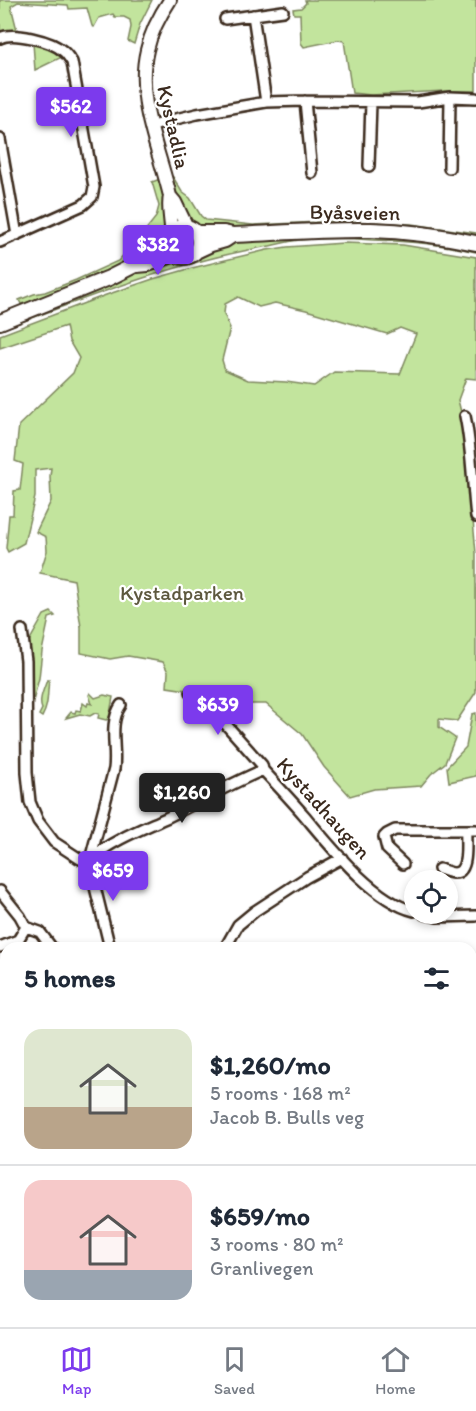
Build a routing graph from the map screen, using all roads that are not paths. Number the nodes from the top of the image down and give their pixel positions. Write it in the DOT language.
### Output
graph roads {
  1 [pos="170,0"];
  2 [pos="283,11"];
  3 [pos="253,15"];
  4 [pos="225,19"];
  5 [pos="0,38"];
  6 [pos="450,98"];
  7 [pos="476,98"];
  8 [pos="305,101"];
  9 [pos="266,102"];
  10 [pos="371,102"];
  11 [pos="151,126"];
  12 [pos="0,139"];
  13 [pos="369,166"];
  14 [pos="449,168"];
  15 [pos="312,173"];
  16 [pos="170,196"];
  17 [pos="192,230"];
  18 [pos="17,235"];
  19 [pos="233,235"];
  20 [pos="170,237"];
  21 [pos="0,242"];
  22 [pos="476,243"];
  23 [pos="196,251"];
  24 [pos="175,255"];
  25 [pos="135,265"];
  26 [pos="0,322"];
  27 [pos="465,416"];
  28 [pos="476,517"];
  29 [pos="22,630"];
  30 [pos="191,692"];
  31 [pos="121,705"];
  32 [pos="263,770"];
  33 [pos="476,830"];
  34 [pos="466,831"];
  35 [pos="342,858"];
  36 [pos="90,860"];
  37 [pos="403,864"];
  38 [pos="439,869"];
  39 [pos="0,891"];
  40 [pos="404,907"];
  41 [pos="458,916"];
  42 [pos="476,916"];
  43 [pos="26,927"];
  44 [pos="13,942"];
  45 [pos="48,942"];
  46 [pos="109,942"];
  47 [pos="228,942"];
  1 -- 11 [label="street, Kystadlia"];
  2 -- 3 [label="street"];
  3 -- 4 [label="street"];
  3 -- 9 [label="street"];
  5 -- 18 [label="street"];
  6 -- 7 [label="street"];
  6 -- 10 [label="street"];
  6 -- 14 [label="street"];
  8 -- 9 [label="street"];
  8 -- 10 [label="street"];
  8 -- 15 [label="street"];
  9 -- 11 [label="street"];
  10 -- 13 [label="street"];
  11 -- 16 [label="street, Kystadlia"];
  12 -- 18 [label="street"];
  16 -- 17 [label="street, Kystadlia"];
  16 -- 20 [label="street, Kystadlia"];
  17 -- 19 [label="main road, Byåsveien"];
  17 -- 20 [label="main road"];
  17 -- 23 [label="main road"];
  18 -- 21 [label="street"];
  19 -- 22 [label="main road, Byåsveien"];
  19 -- 23 [label="main road, Byåsveien"];
  20 -- 24 [label="main road"];
  20 -- 25 [label="main road"];
  23 -- 24 [label="main road"];
  24 -- 25 [label="main road"];
  25 -- 26 [label="main road"];
  27 -- 28 [label="street"];
  29 -- 36 [label="street"];
  30 -- 32 [label="street, Kystadhaugen"];
  31 -- 36 [label="street"];
  32 -- 35 [label="street, Kystadhaugen"];
  32 -- 36 [label="street"];
  33 -- 34 [label="street"];
  34 -- 37 [label="street"];
  34 -- 38 [label="street"];
  35 -- 40 [label="street, Kystadhaugen"];
  35 -- 47 [label="street"];
  36 -- 46 [label="street"];
  39 -- 43 [label="street"];
  41 -- 42 [label="street"];
  43 -- 44 [label="street"];
  43 -- 45 [label="street"];
}
